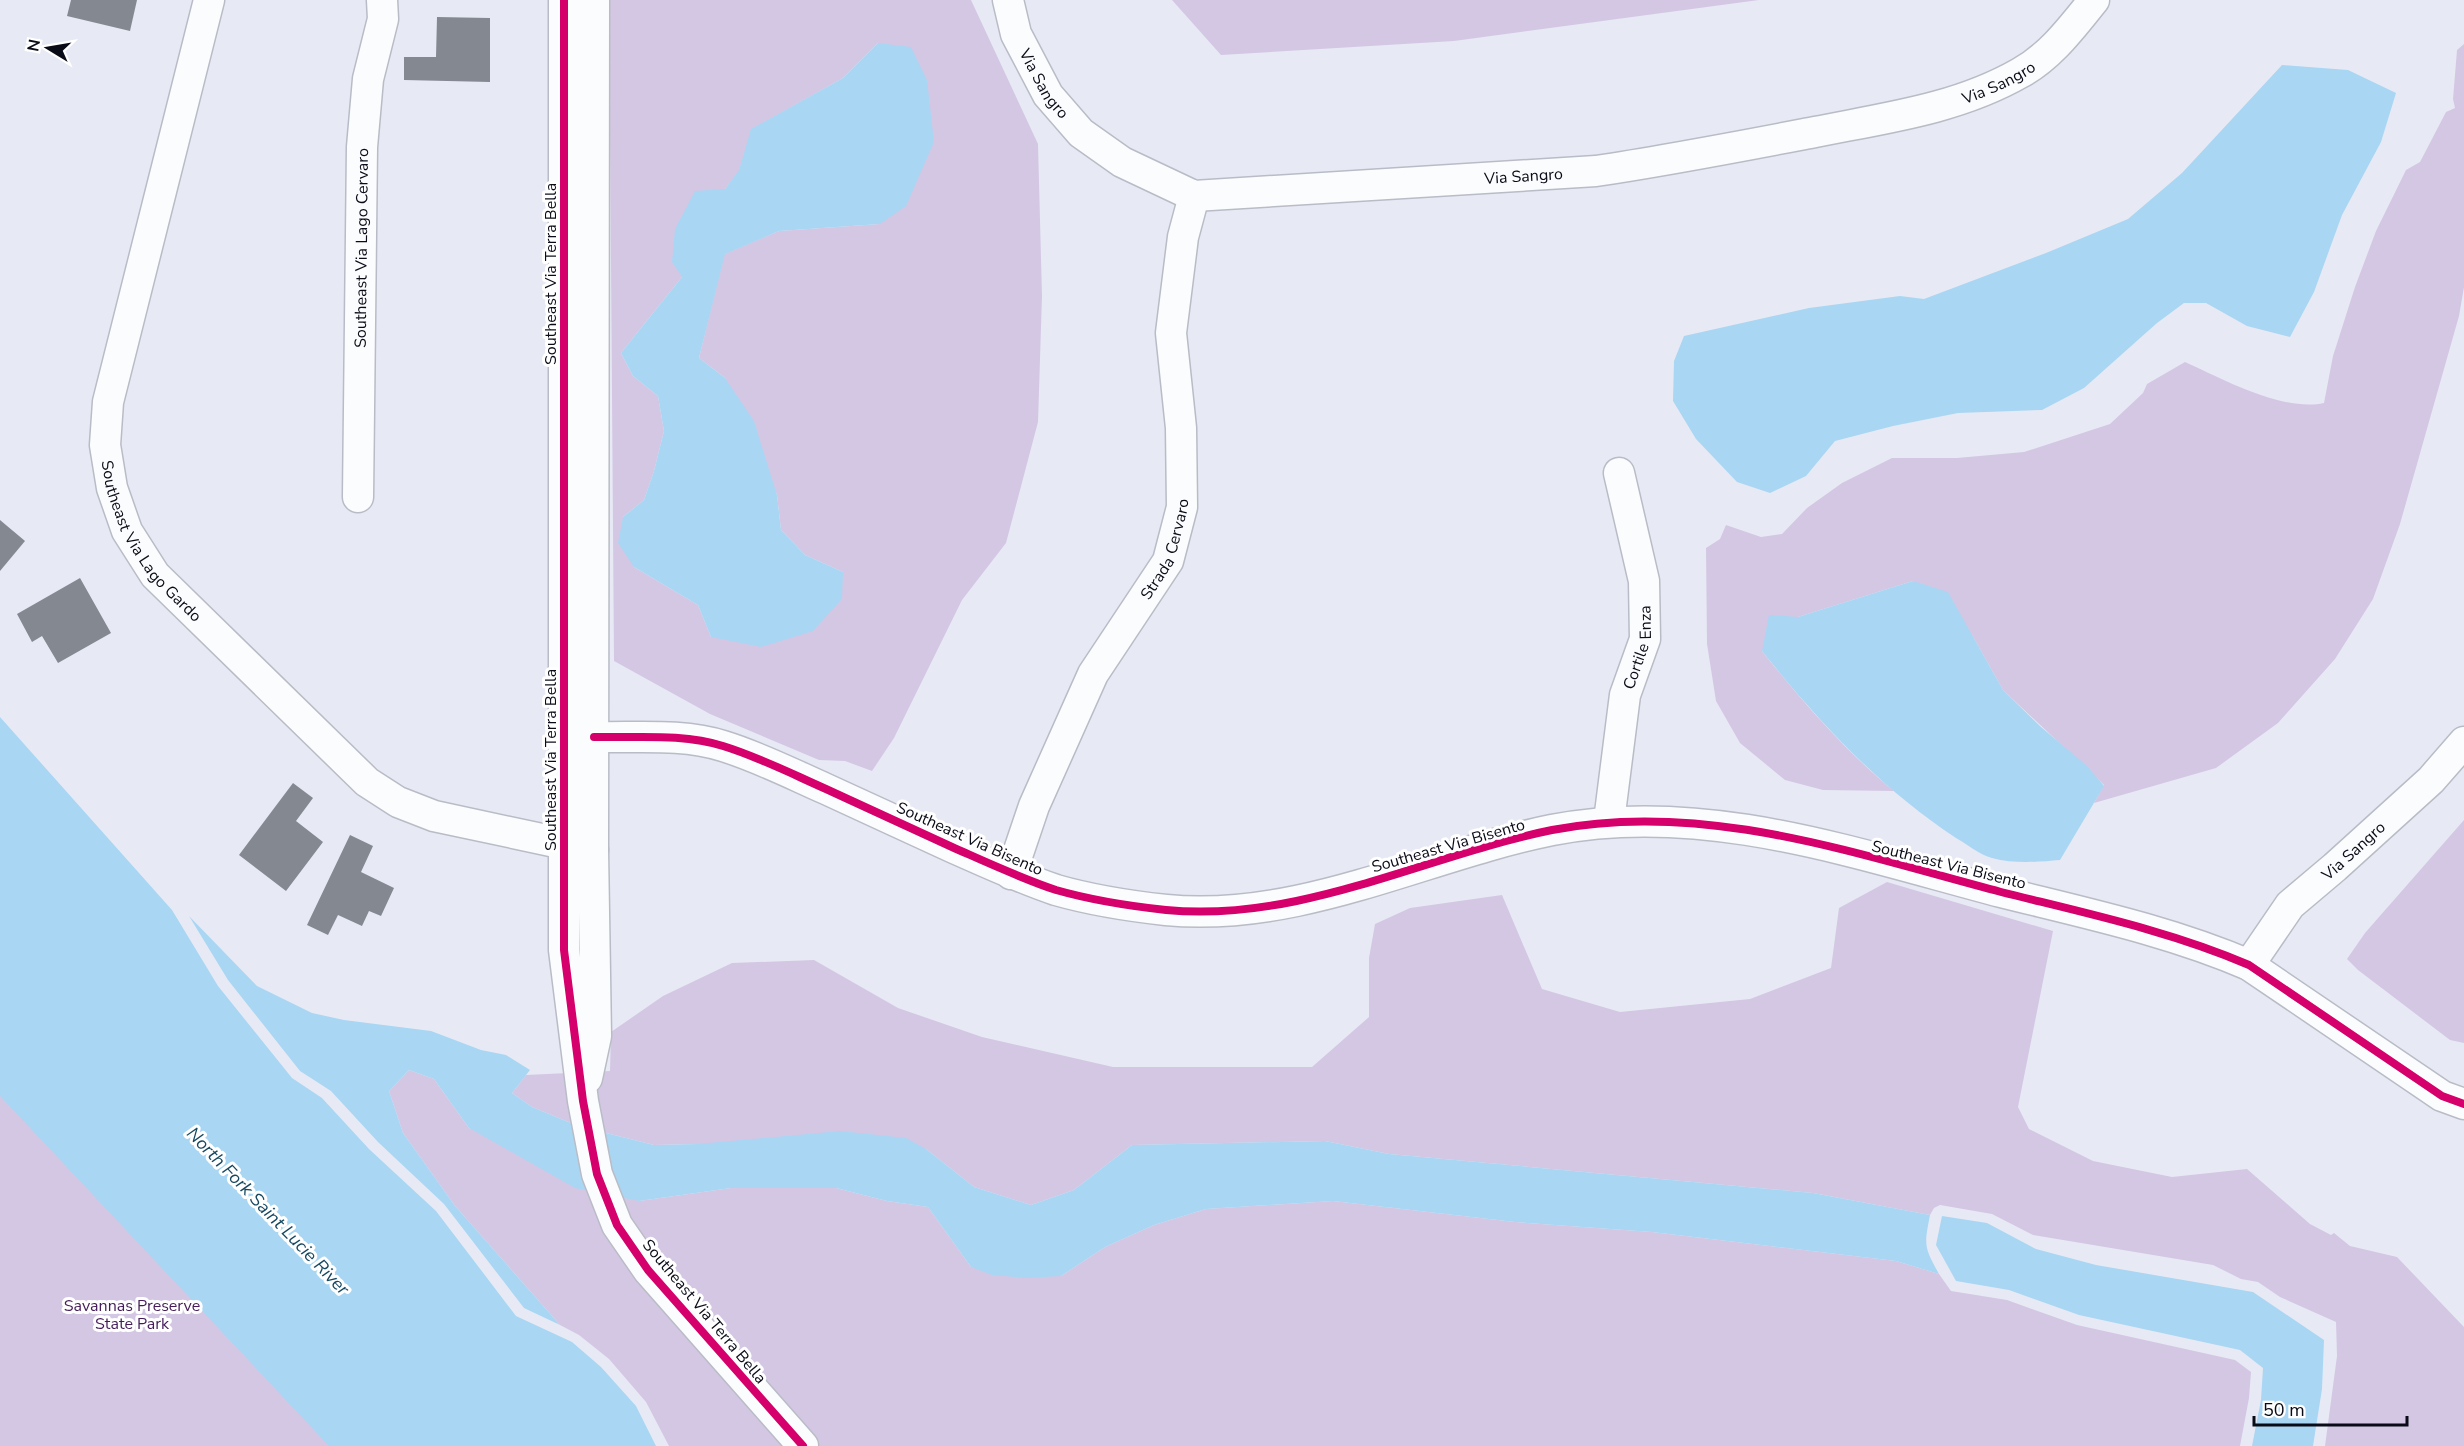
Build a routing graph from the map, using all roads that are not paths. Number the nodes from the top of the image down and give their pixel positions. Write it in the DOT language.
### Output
graph roads {
  1 [pos="209,0"];
  2 [pos="382,0"];
  3 [pos="564,0"];
  4 [pos="594,0"];
  5 [pos="1008,0"];
  6 [pos="2094,0"];
  7 [pos="1194,196"];
  8 [pos="1619,473"];
  9 [pos="358,497"];
  10 [pos="594,737"];
  11 [pos="2464,742"];
  12 [pos="1609,821"];
  13 [pos="563,845"];
  14 [pos="593,850"];
  15 [pos="1011,874"];
  16 [pos="2249,965"];
  17 [pos="583,1101"];
  18 [pos="2464,1104"];
  19 [pos="803,1446"];
  1 -- 13 [label="street, Southeast Via Lago Gardo"];
  2 -- 9 [label="street, Southeast Via Lago Cervaro"];
  3 -- 13 [label="street, Southeast Via Terra Bella"];
  4 -- 10 [label="street, Southeast Via Terra Bella"];
  5 -- 7 [label="street, Via Sangro"];
  6 -- 7 [label="street, Via Sangro"];
  7 -- 15 [label="street, Strada Cervaro"];
  8 -- 12 [label="street, Cortile Enza"];
  10 -- 14 [label="street, Southeast Via Terra Bella"];
  10 -- 15 [label="street, Southeast Via Bisento"];
  11 -- 16 [label="street, Via Sangro"];
  12 -- 15 [label="street, Southeast Via Bisento"];
  12 -- 16 [label="street, Southeast Via Bisento"];
  13 -- 14 [label="street, Southeast Via Lago Gardo"];
  13 -- 17 [label="street, Southeast Via Terra Bella"];
  14 -- 17 [label="street, Southeast Via Terra Bella"];
  16 -- 18 [label="street, Southeast Via Bisento"];
  17 -- 19 [label="street, Southeast Via Terra Bella"];
}
